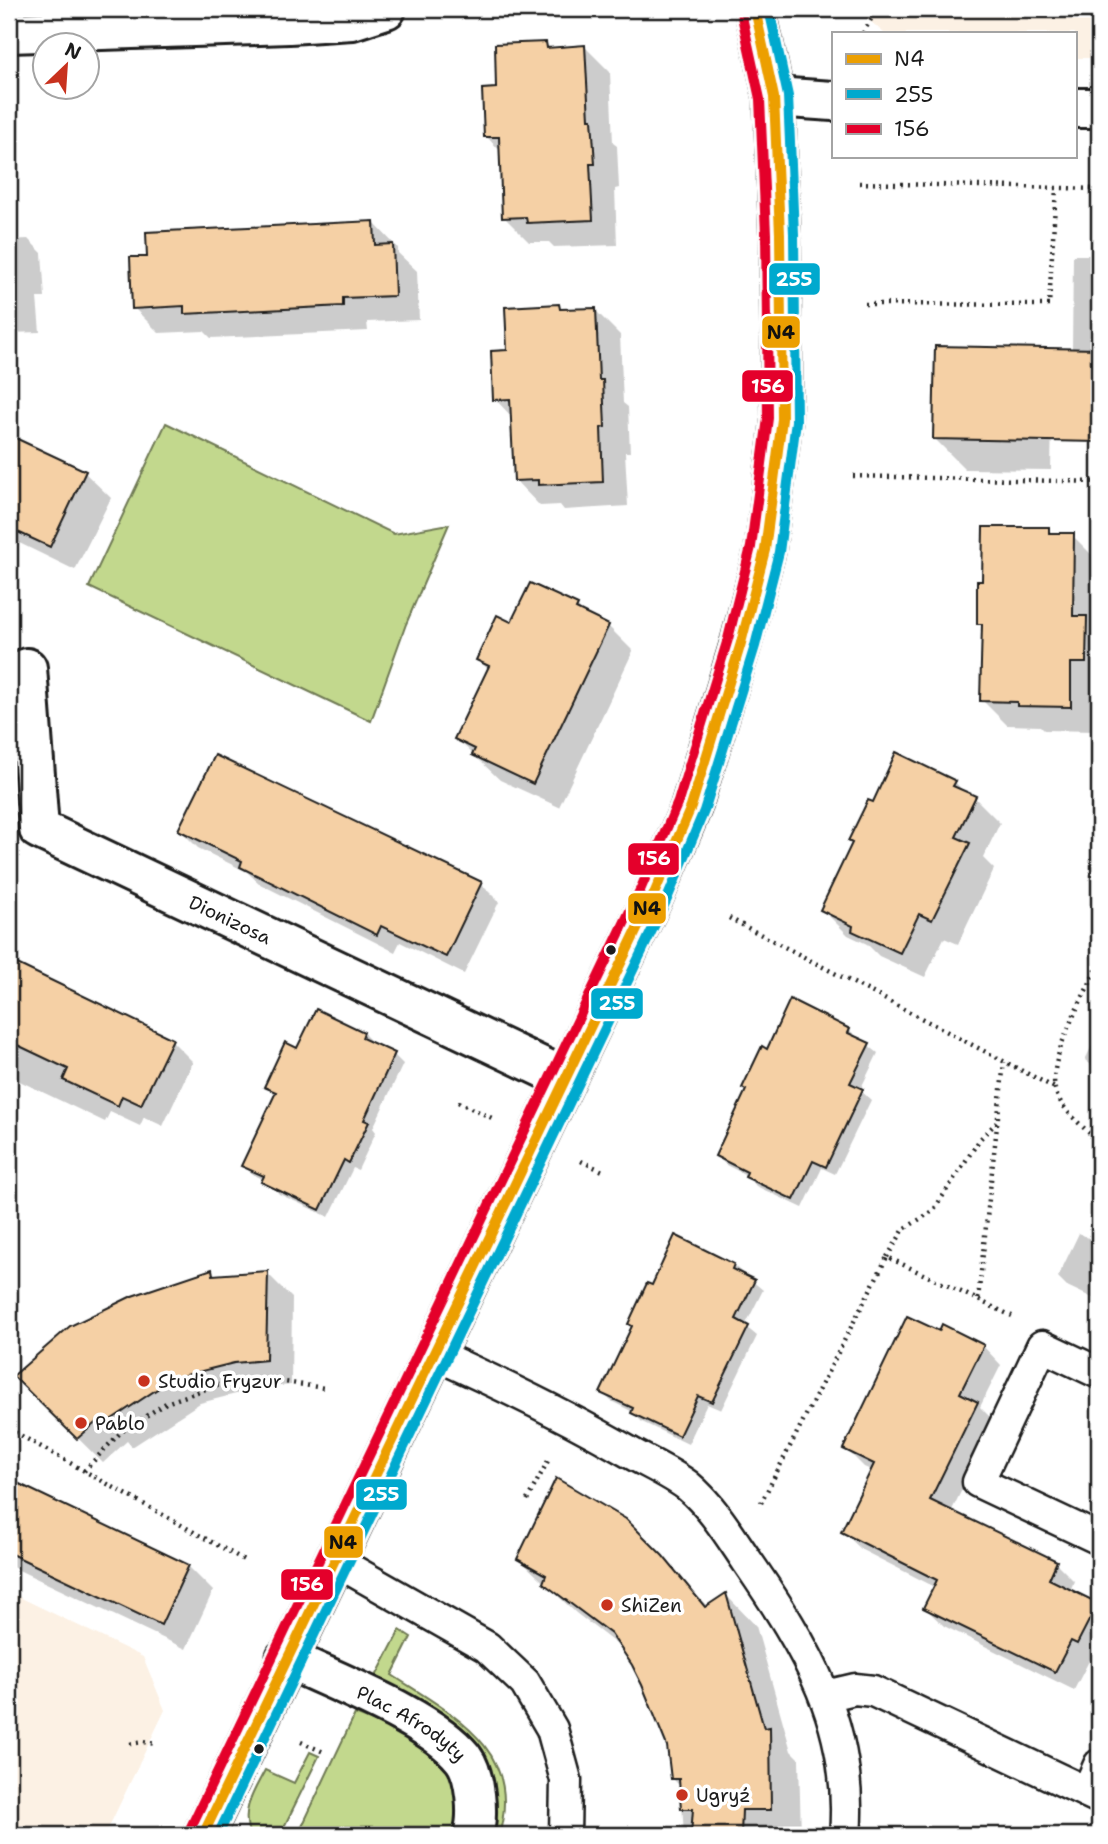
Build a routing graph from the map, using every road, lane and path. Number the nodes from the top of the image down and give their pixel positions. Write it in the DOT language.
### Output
graph roads {
  1 [pos="386,9"];
  2 [pos="755,9"];
  3 [pos="877,9"];
  4 [pos="864,32"];
  5 [pos="9,33"];
  6 [pos="774,97"];
  7 [pos="832,101"];
  8 [pos="1076,108"];
  9 [pos="1099,108"];
  10 [pos="859,183"];
  11 [pos="1056,188"];
  12 [pos="1099,189"];
  13 [pos="865,304"];
  14 [pos="853,476"];
  15 [pos="1099,482"];
  16 [pos="27,668"];
  17 [pos="729,918"];
  18 [pos="1099,964"];
  19 [pos="1004,1062"];
  20 [pos="565,1078"];
  21 [pos="1055,1088"];
  22 [pos="998,1122"];
  23 [pos="1099,1143"];
  24 [pos="887,1257"];
  25 [pos="978,1299"];
  26 [pos="1007,1313"];
  27 [pos="434,1354"];
  28 [pos="1099,1373"];
  29 [pos="324,1388"];
  30 [pos="9,1429"];
  31 [pos="84,1471"];
  32 [pos="1099,1539"];
  33 [pos="738,1548"];
  34 [pos="244,1560"];
  35 [pos="334,1560"];
  36 [pos="286,1658"];
  37 [pos="825,1696"];
  38 [pos="130,1744"];
  39 [pos="156,1744"];
  40 [pos="1099,1765"];
  41 [pos="1093,1795"];
  42 [pos="203,1835"];
  43 [pos="473,1835"];
  44 [pos="565,1835"];
  45 [pos="845,1835"];
  1 -- 5 [label="street"];
  2 -- 6 [label="street"];
  3 -- 4 [label="path"];
  6 -- 7 [label="street"];
  6 -- 20 [label="street"];
  8 -- 9 [label="street"];
  10 -- 11 [label="path"];
  11 -- 12 [label="path"];
  11 -- 13 [label="path"];
  14 -- 15 [label="path"];
  16 -- 20 [label="street, Dionizosa"];
  17 -- 19 [label="path"];
  18 -- 21 [label="path"];
  19 -- 21 [label="path"];
  19 -- 22 [label="path"];
  20 -- 27 [label="street"];
  21 -- 23 [label="path"];
  22 -- 24 [label="path"];
  22 -- 25 [label="path"];
  24 -- 25 [label="path"];
  24 -- 33 [label="path"];
  25 -- 26 [label="path"];
  27 -- 33 [label="lane"];
  27 -- 35 [label="street"];
  28 -- 32 [label="lane"];
  29 -- 31 [label="path"];
  30 -- 31 [label="path"];
  31 -- 34 [label="path"];
  33 -- 37 [label="lane"];
  35 -- 36 [label="street"];
  35 -- 44 [label="lane"];
  36 -- 42 [label="street"];
  36 -- 43 [label="street, Plac Afrodyty"];
  37 -- 41 [label="lane"];
  37 -- 45 [label="lane"];
  38 -- 39 [label="path"];
  40 -- 41 [label="lane"];
}
